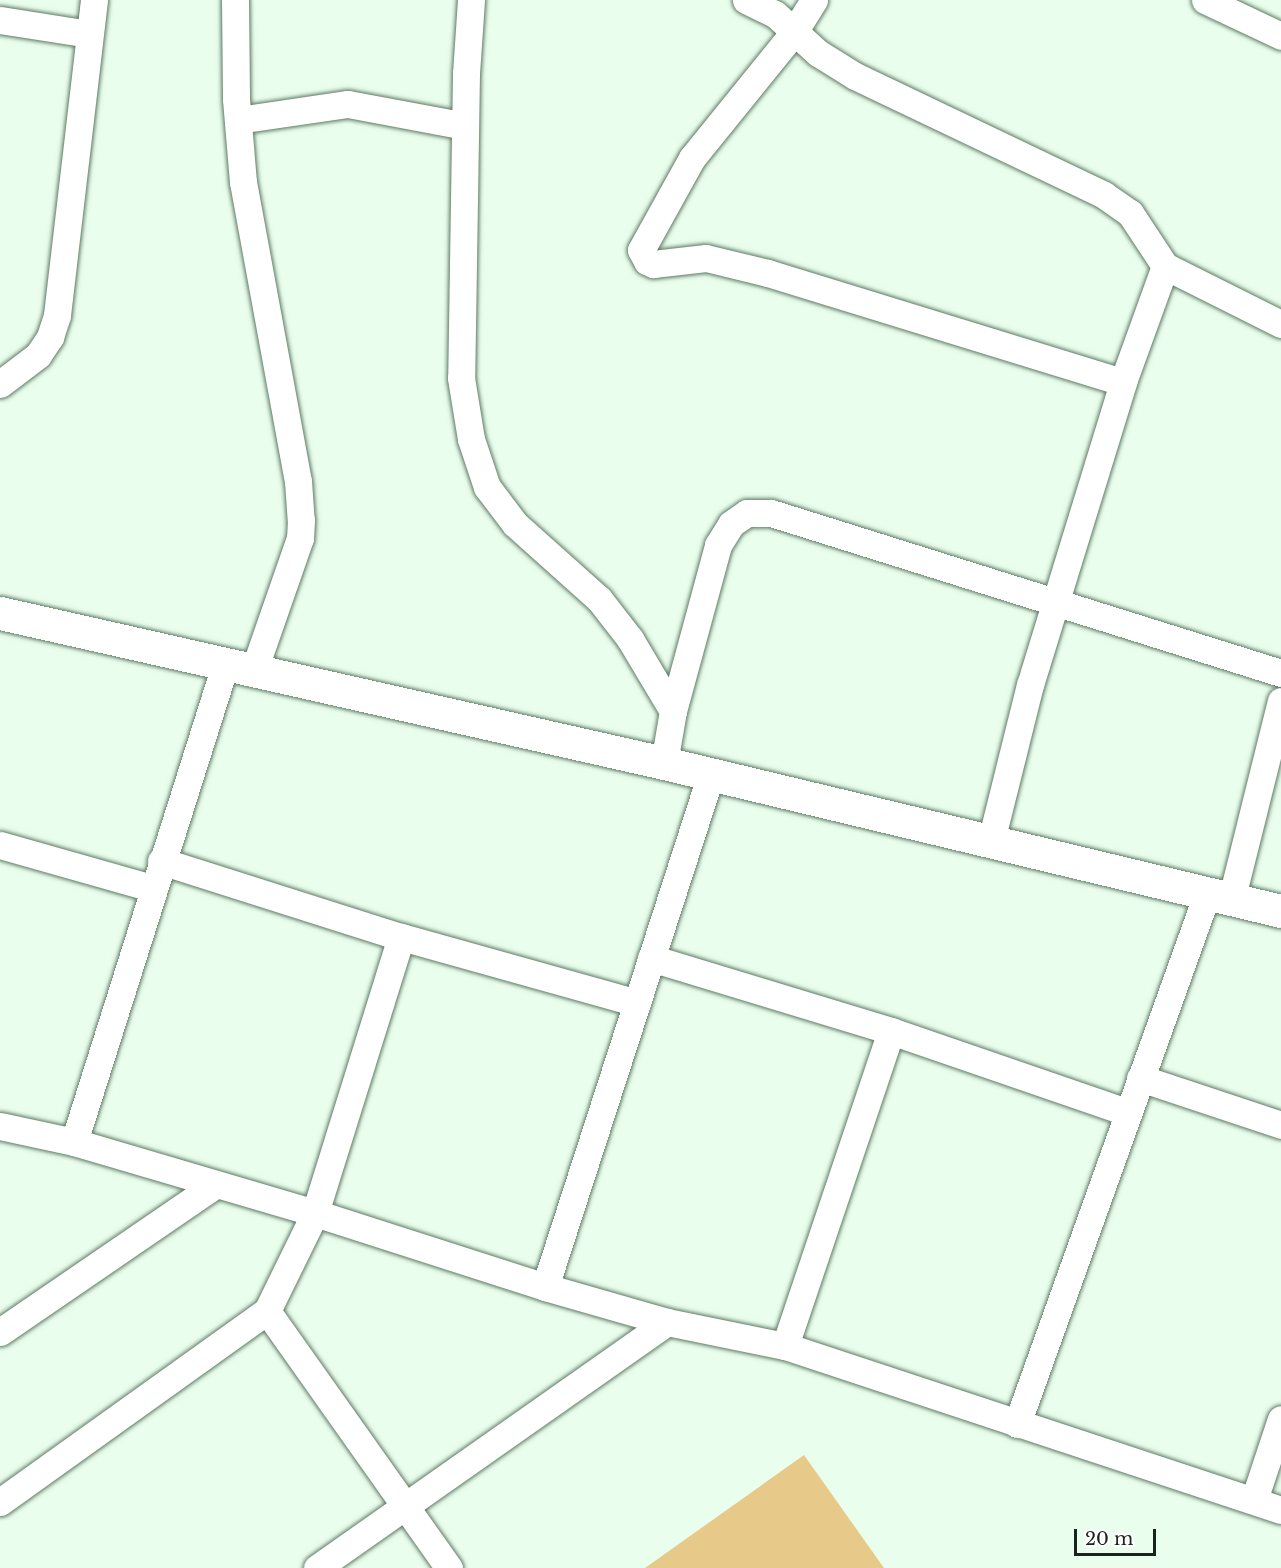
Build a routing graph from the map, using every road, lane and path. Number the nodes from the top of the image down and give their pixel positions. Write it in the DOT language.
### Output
graph roads {
  1 [pos="94,0"];
  2 [pos="235,0"];
  3 [pos="471,0"];
  4 [pos="746,0"];
  5 [pos="814,0"];
  6 [pos="1205,0"];
  7 [pos="0,20"];
  8 [pos="794,32"];
  9 [pos="89,34"];
  10 [pos="1281,36"];
  11 [pos="237,120"];
  12 [pos="465,126"];
  13 [pos="1165,266"];
  14 [pos="1281,324"];
  15 [pos="1122,382"];
  16 [pos="0,384"];
  17 [pos="1055,603"];
  18 [pos="0,614"];
  19 [pos="239,669"];
  20 [pos="1281,674"];
  21 [pos="1281,701"];
  22 [pos="673,711"];
  23 [pos="664,763"];
  24 [pos="711,774"];
  25 [pos="991,841"];
  26 [pos="0,845"];
  27 [pos="161,861"];
  28 [pos="152,888"];
  29 [pos="1220,894"];
  30 [pos="1281,910"];
  31 [pos="400,937"];
  32 [pos="651,958"];
  33 [pos="637,1003"];
  34 [pos="891,1031"];
  35 [pos="1140,1078"];
  36 [pos="1126,1112"];
  37 [pos="1281,1125"];
  38 [pos="0,1126"];
  39 [pos="74,1142"];
  40 [pos="213,1186"];
  41 [pos="315,1212"];
  42 [pos="545,1287"];
  43 [pos="267,1311"];
  44 [pos="667,1322"];
  45 [pos="0,1332"];
  46 [pos="785,1346"];
  47 [pos="1281,1419"];
  48 [pos="1017,1424"];
  49 [pos="1254,1500"];
  50 [pos="0,1502"];
  51 [pos="407,1505"];
  52 [pos="1281,1510"];
  53 [pos="317,1568"];
  54 [pos="449,1568"];
  1 -- 9 [label="street"];
  2 -- 11 [label="street"];
  3 -- 12 [label="street"];
  4 -- 8 [label="street"];
  5 -- 8 [label="street"];
  6 -- 10 [label="street"];
  7 -- 9 [label="street"];
  8 -- 13 [label="street"];
  8 -- 15 [label="street"];
  9 -- 16 [label="street"];
  11 -- 12 [label="street"];
  11 -- 19 [label="street"];
  12 -- 22 [label="street"];
  13 -- 14 [label="street"];
  13 -- 15 [label="street"];
  15 -- 17 [label="street"];
  17 -- 20 [label="street"];
  17 -- 22 [label="street"];
  17 -- 25 [label="street"];
  18 -- 19 [label="street"];
  19 -- 23 [label="street"];
  19 -- 27 [label="street"];
  21 -- 29 [label="street"];
  22 -- 23 [label="street"];
  23 -- 24 [label="street"];
  24 -- 25 [label="street"];
  24 -- 32 [label="street"];
  25 -- 29 [label="street"];
  26 -- 28 [label="street"];
  27 -- 28 [label="street"];
  27 -- 31 [label="street"];
  28 -- 39 [label="street"];
  29 -- 30 [label="street"];
  29 -- 35 [label="street"];
  31 -- 33 [label="street"];
  31 -- 41 [label="street"];
  32 -- 33 [label="street"];
  32 -- 34 [label="street"];
  33 -- 42 [label="street"];
  34 -- 36 [label="street"];
  34 -- 46 [label="street"];
  35 -- 36 [label="street"];
  35 -- 37 [label="street"];
  36 -- 48 [label="street"];
  38 -- 39 [label="street"];
  39 -- 40 [label="street"];
  40 -- 41 [label="street"];
  40 -- 45 [label="street"];
  41 -- 42 [label="street"];
  41 -- 43 [label="street"];
  42 -- 44 [label="street"];
  43 -- 50 [label="street"];
  43 -- 51 [label="street"];
  44 -- 46 [label="street"];
  44 -- 51 [label="street"];
  46 -- 48 [label="street"];
  47 -- 49 [label="street"];
  48 -- 49 [label="street"];
  49 -- 52 [label="street"];
  51 -- 53 [label="street"];
  51 -- 54 [label="street"];
}
